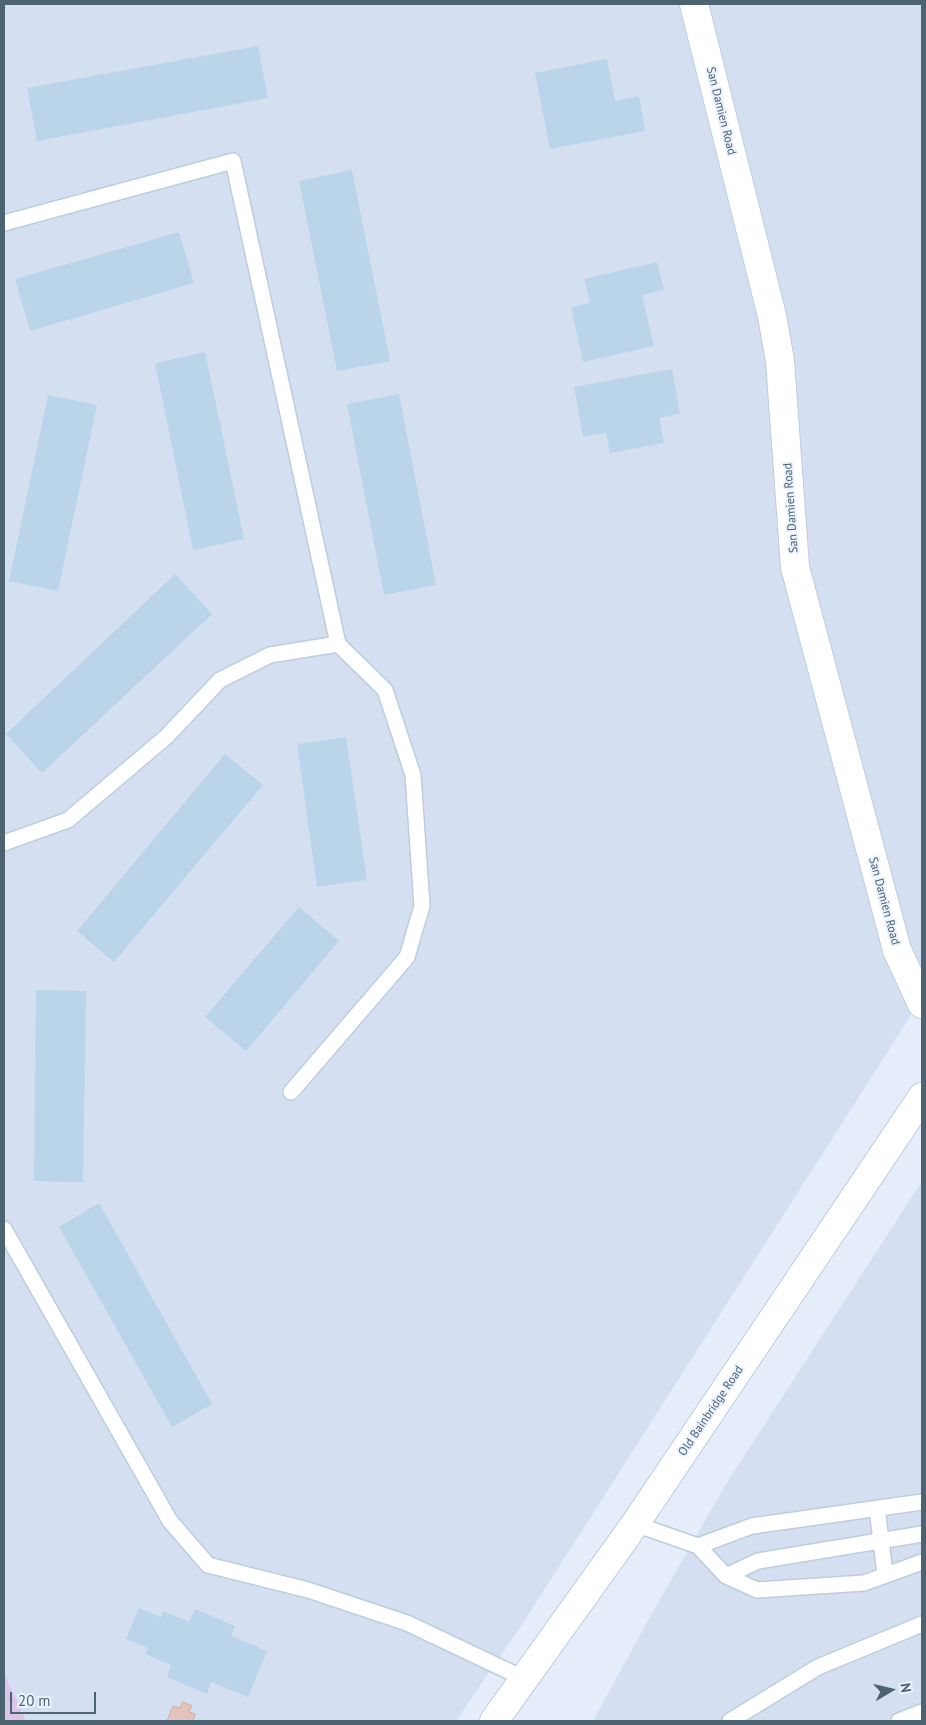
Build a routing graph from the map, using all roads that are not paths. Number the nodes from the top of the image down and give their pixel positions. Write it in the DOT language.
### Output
graph roads {
  1 [pos="694,4"];
  2 [pos="4,223"];
  3 [pos="338,644"];
  4 [pos="4,843"];
  5 [pos="922,1004"];
  6 [pos="291,1092"];
  7 [pos="922,1097"];
  8 [pos="4,1229"];
  9 [pos="922,1502"];
  10 [pos="877,1508"];
  11 [pos="635,1524"];
  12 [pos="922,1534"];
  13 [pos="881,1542"];
  14 [pos="698,1546"];
  15 [pos="922,1562"];
  16 [pos="885,1574"];
  17 [pos="726,1576"];
  18 [pos="922,1624"];
  19 [pos="523,1678"];
  20 [pos="922,1712"];
  21 [pos="494,1721"];
  22 [pos="730,1721"];
  23 [pos="899,1721"];
  1 -- 5 [label="street, San Damien Road"];
  2 -- 3 [label="lane"];
  3 -- 4 [label="lane"];
  3 -- 6 [label="lane"];
  7 -- 11 [label="street, Old Bainbridge Road"];
  8 -- 19 [label="lane"];
  9 -- 10 [label="lane"];
  10 -- 13 [label="lane"];
  10 -- 14 [label="lane"];
  11 -- 14 [label="lane"];
  11 -- 19 [label="street, Old Bainbridge Road"];
  12 -- 13 [label="lane"];
  13 -- 16 [label="lane"];
  13 -- 17 [label="lane"];
  14 -- 17 [label="lane"];
  15 -- 16 [label="lane"];
  16 -- 17 [label="lane"];
  18 -- 22 [label="lane"];
  19 -- 21 [label="street, Old Bainbridge Road"];
  20 -- 23 [label="lane"];
}
